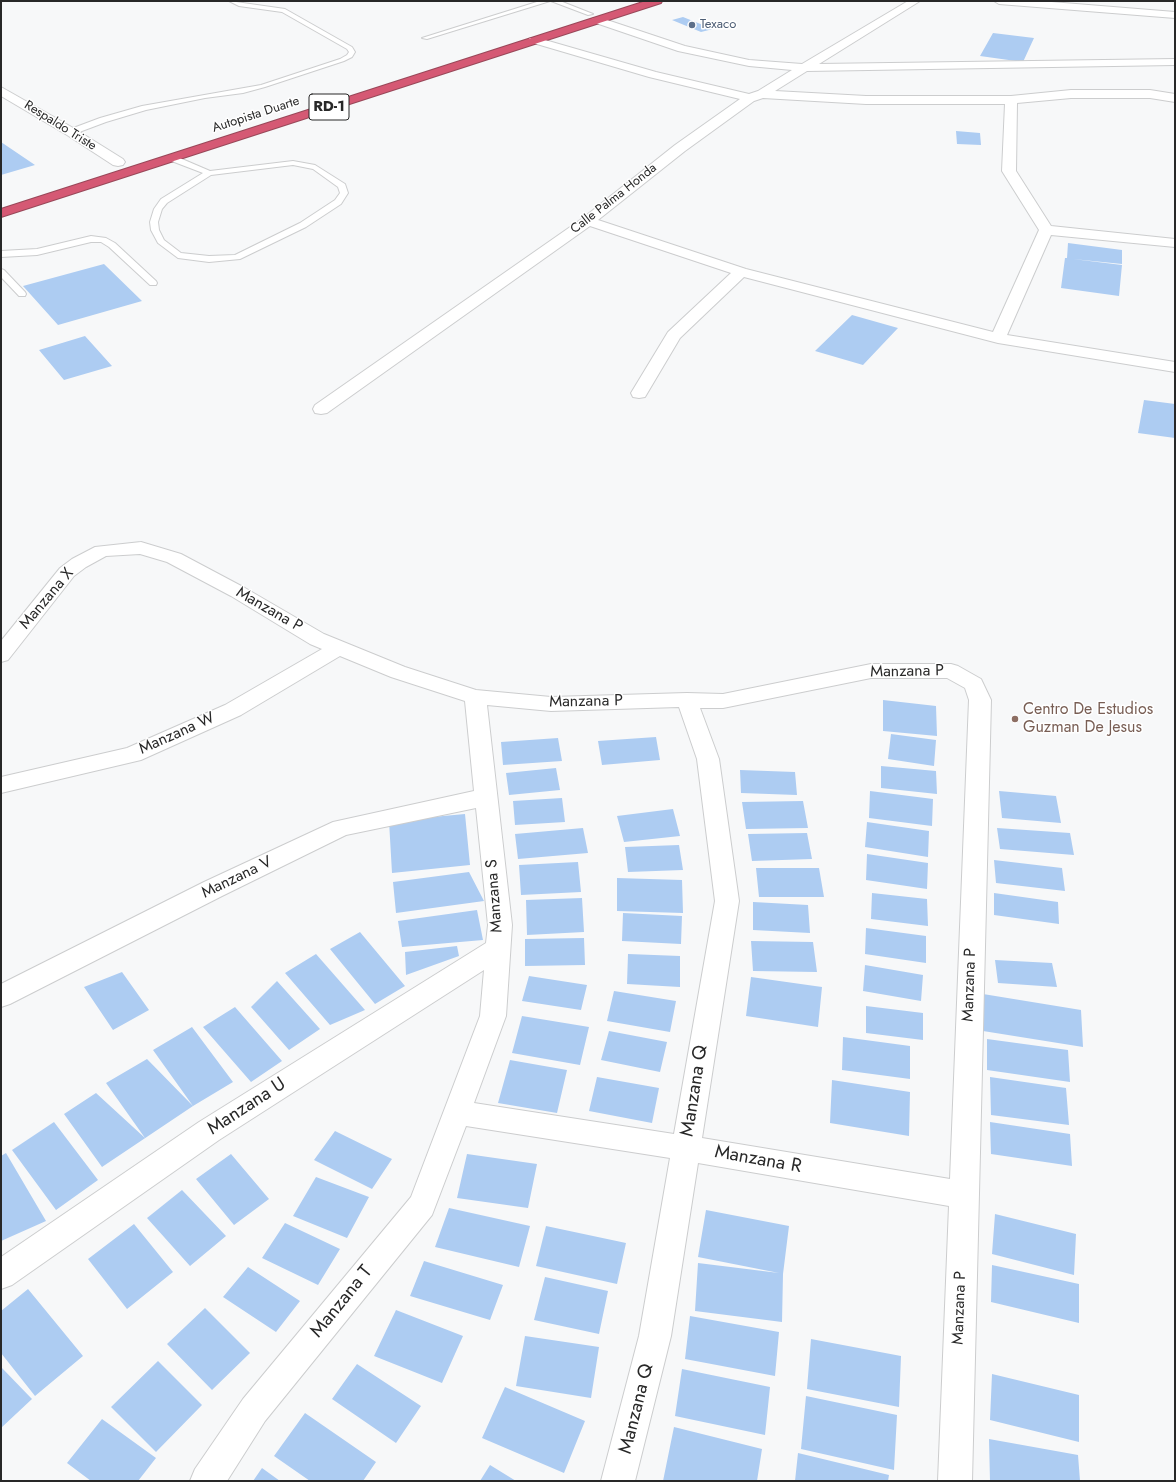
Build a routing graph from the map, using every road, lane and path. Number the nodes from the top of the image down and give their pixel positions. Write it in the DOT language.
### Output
graph roads {
  1 [pos="232,1"];
  2 [pos="548,1"];
  3 [pos="554,1"];
  4 [pos="632,1"];
  5 [pos="657,1"];
  6 [pos="915,1"];
  7 [pos="999,1"];
  8 [pos="1175,15"];
  9 [pos="593,17"];
  10 [pos="425,38"];
  11 [pos="534,40"];
  12 [pos="1175,62"];
  13 [pos="803,68"];
  14 [pos="1,90"];
  15 [pos="756,96"];
  16 [pos="1175,98"];
  17 [pos="1011,100"];
  18 [pos="256,118"];
  19 [pos="71,132"];
  20 [pos="132,158"];
  21 [pos="172,158"];
  22 [pos="118,162"];
  23 [pos="209,173"];
  24 [pos="1,202"];
  25 [pos="1,213"];
  26 [pos="588,221"];
  27 [pos="1046,230"];
  28 [pos="1175,243"];
  29 [pos="1,254"];
  30 [pos="1,272"];
  31 [pos="741,272"];
  32 [pos="153,283"];
  33 [pos="22,294"];
  34 [pos="998,338"];
  35 [pos="1175,367"];
  36 [pos="639,393"];
  37 [pos="321,409"];
  38 [pos="79,563"];
  39 [pos="339,648"];
  40 [pos="1,655"];
  41 [pos="475,697"];
  42 [pos="687,700"];
  43 [pos="1,785"];
  44 [pos="486,797"];
  45 [pos="498,948"];
  46 [pos="1,996"];
  47 [pos="457,1112"];
  48 [pos="686,1148"];
  49 [pos="964,1195"];
  50 [pos="1,1275"];
  51 [pos="207,1481"];
  52 [pos="618,1481"];
  53 [pos="955,1481"];
  1 -- 19 [label="lane"];
  2 -- 10 [label="lane"];
  3 -- 9 [label="lane"];
  4 -- 9 [label="highway, Autopista Duarte / RD-1"];
  5 -- 9 [label="highway, Autopista Duarte / RD-1"];
  6 -- 13 [label="street, Calle Palma Honda"];
  7 -- 8 [label="street"];
  9 -- 11 [label="highway, Autopista Duarte / RD-1"];
  9 -- 13 [label="street"];
  9 -- 18 [label="highway, Autopista Duarte / RD-1"];
  11 -- 15 [label="street"];
  11 -- 21 [label="highway, Autopista Duarte / RD-1"];
  12 -- 13 [label="street"];
  13 -- 15 [label="street, Calle Palma Honda"];
  14 -- 19 [label="street, Respaldo Triste"];
  15 -- 17 [label="street"];
  15 -- 26 [label="street, Calle Palma Honda"];
  16 -- 17 [label="street"];
  17 -- 27 [label="street"];
  19 -- 22 [label="street, Respaldo Triste"];
  20 -- 22 [label="highway"];
  21 -- 23 [label="lane"];
  21 -- 25 [label="highway, Autopista Duarte / RD-1"];
  22 -- 24 [label="highway"];
  23 -- 23 [label="lane"];
  26 -- 31 [label="street"];
  26 -- 37 [label="street, Calle Palma Honda"];
  27 -- 28 [label="street"];
  27 -- 34 [label="street"];
  29 -- 32 [label="lane"];
  30 -- 33 [label="lane"];
  31 -- 34 [label="street"];
  31 -- 36 [label="street"];
  34 -- 35 [label="street"];
  38 -- 39 [label="street, Manzana P"];
  38 -- 40 [label="street, Manzana X"];
  39 -- 41 [label="street, Manzana P"];
  39 -- 43 [label="street, Manzana W"];
  41 -- 42 [label="street, Manzana P"];
  41 -- 44 [label="street, Manzana S"];
  42 -- 48 [label="street, Manzana Q"];
  42 -- 49 [label="street, Manzana P"];
  44 -- 45 [label="street, Manzana S"];
  44 -- 46 [label="street, Manzana V"];
  45 -- 47 [label="street, Manzana S"];
  45 -- 50 [label="street, Manzana U"];
  47 -- 48 [label="street, Manzana R"];
  47 -- 51 [label="street, Manzana T"];
  48 -- 49 [label="street, Manzana R"];
  48 -- 52 [label="street, Manzana Q"];
  49 -- 53 [label="street, Manzana P"];
}
